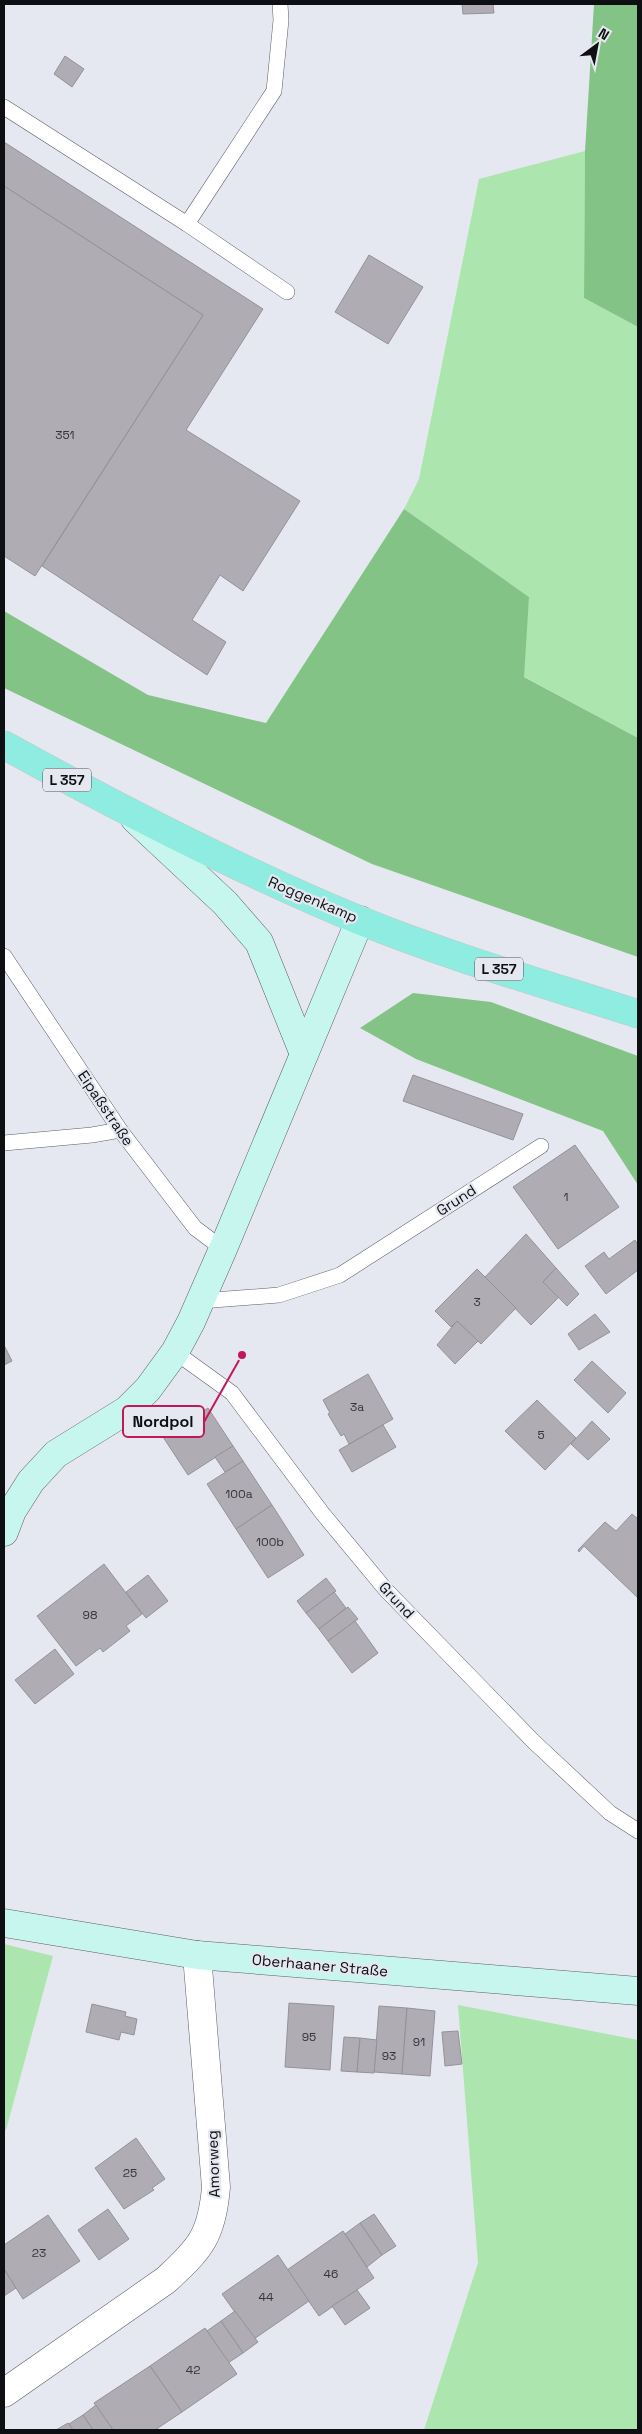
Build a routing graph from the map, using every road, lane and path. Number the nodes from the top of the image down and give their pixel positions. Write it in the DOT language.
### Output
graph roads {
  1 [pos="280,4"];
  2 [pos="4,107"];
  3 [pos="187,224"];
  4 [pos="287,292"];
  5 [pos="4,745"];
  6 [pos="130,814"];
  7 [pos="360,920"];
  8 [pos="4,956"];
  9 [pos="638,1014"];
  10 [pos="304,1054"];
  11 [pos="120,1130"];
  12 [pos="4,1143"];
  13 [pos="541,1146"];
  14 [pos="223,1249"];
  15 [pos="200,1301"];
  16 [pos="175,1352"];
  17 [pos="6,1518"];
  18 [pos="638,1831"];
  19 [pos="4,1922"];
  20 [pos="198,1955"];
  21 [pos="638,1991"];
  22 [pos="4,2393"];
  1 -- 3 [label="lane"];
  2 -- 3 [label="lane"];
  3 -- 4 [label="lane"];
  5 -- 6 [label="main road, Roggenkamp / L 357"];
  6 -- 7 [label="main road, Roggenkamp / L 357"];
  6 -- 10 [label="street"];
  7 -- 9 [label="main road, Roggenkamp / L 357"];
  7 -- 10 [label="street"];
  8 -- 11 [label="lane, Eipaßstraße"];
  10 -- 14 [label="street"];
  11 -- 12 [label="lane"];
  11 -- 14 [label="lane, Eipaßstraße"];
  13 -- 15 [label="lane, Grund"];
  14 -- 15 [label="street"];
  15 -- 16 [label="street"];
  16 -- 17 [label="street"];
  16 -- 18 [label="lane, Grund"];
  19 -- 20 [label="street, Oberhaaner Straße"];
  20 -- 21 [label="street, Oberhaaner Straße"];
  20 -- 22 [label="street, Amorweg"];
}
